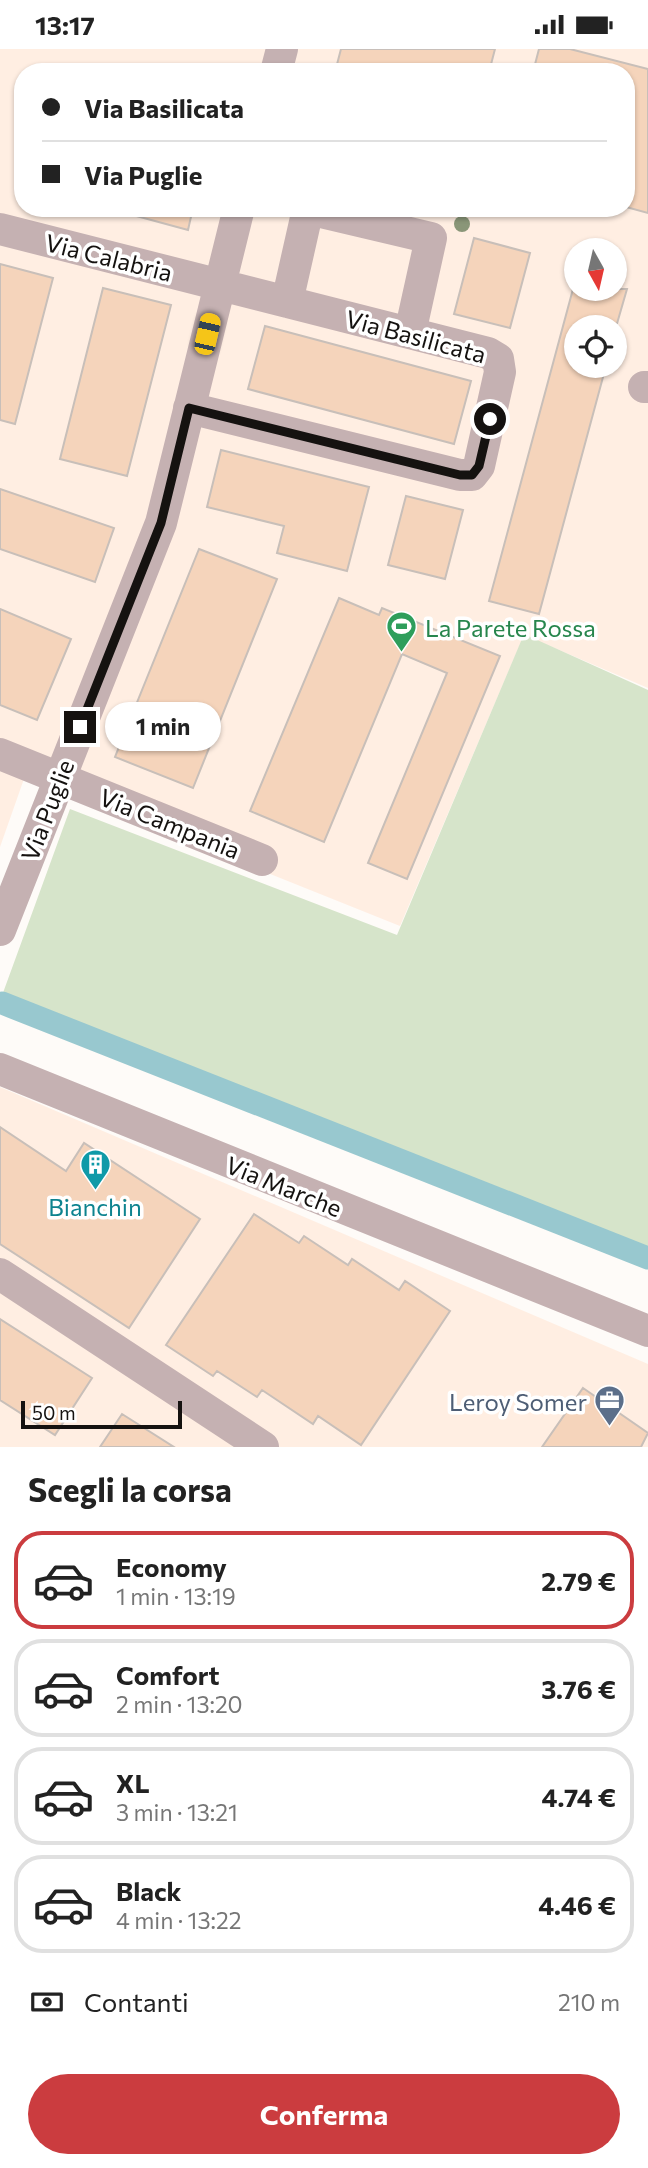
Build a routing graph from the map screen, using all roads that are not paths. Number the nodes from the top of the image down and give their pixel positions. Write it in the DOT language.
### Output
graph roads {
  1 [pos="237,217"];
  2 [pos="306,217"];
  3 [pos="342,217"];
  4 [pos="0,229"];
  5 [pos="219,284"];
  6 [pos="287,302"];
  7 [pos="410,333"];
  8 [pos="189,408"];
  9 [pos="0,754"];
  10 [pos="60,779"];
  11 [pos="262,860"];
  12 [pos="0,930"];
  13 [pos="0,1069"];
  14 [pos="0,1274"];
  15 [pos="648,1331"];
  16 [pos="263,1447"];
  1 -- 5 [label="street, Via Puglie"];
  2 -- 6 [label="street"];
  3 -- 7 [label="street"];
  4 -- 5 [label="street, Via Calabria"];
  5 -- 6 [label="street, Via Basilicata"];
  5 -- 8 [label="street, Via Puglie"];
  6 -- 7 [label="street, Via Basilicata"];
  7 -- 8 [label="street, Via Basilicata"];
  8 -- 10 [label="street, Via Puglie"];
  9 -- 10 [label="street, Via Campania"];
  10 -- 11 [label="street, Via Campania"];
  10 -- 12 [label="street, Via Puglie"];
  13 -- 15 [label="street, Via Marche"];
  14 -- 16 [label="street"];
}
